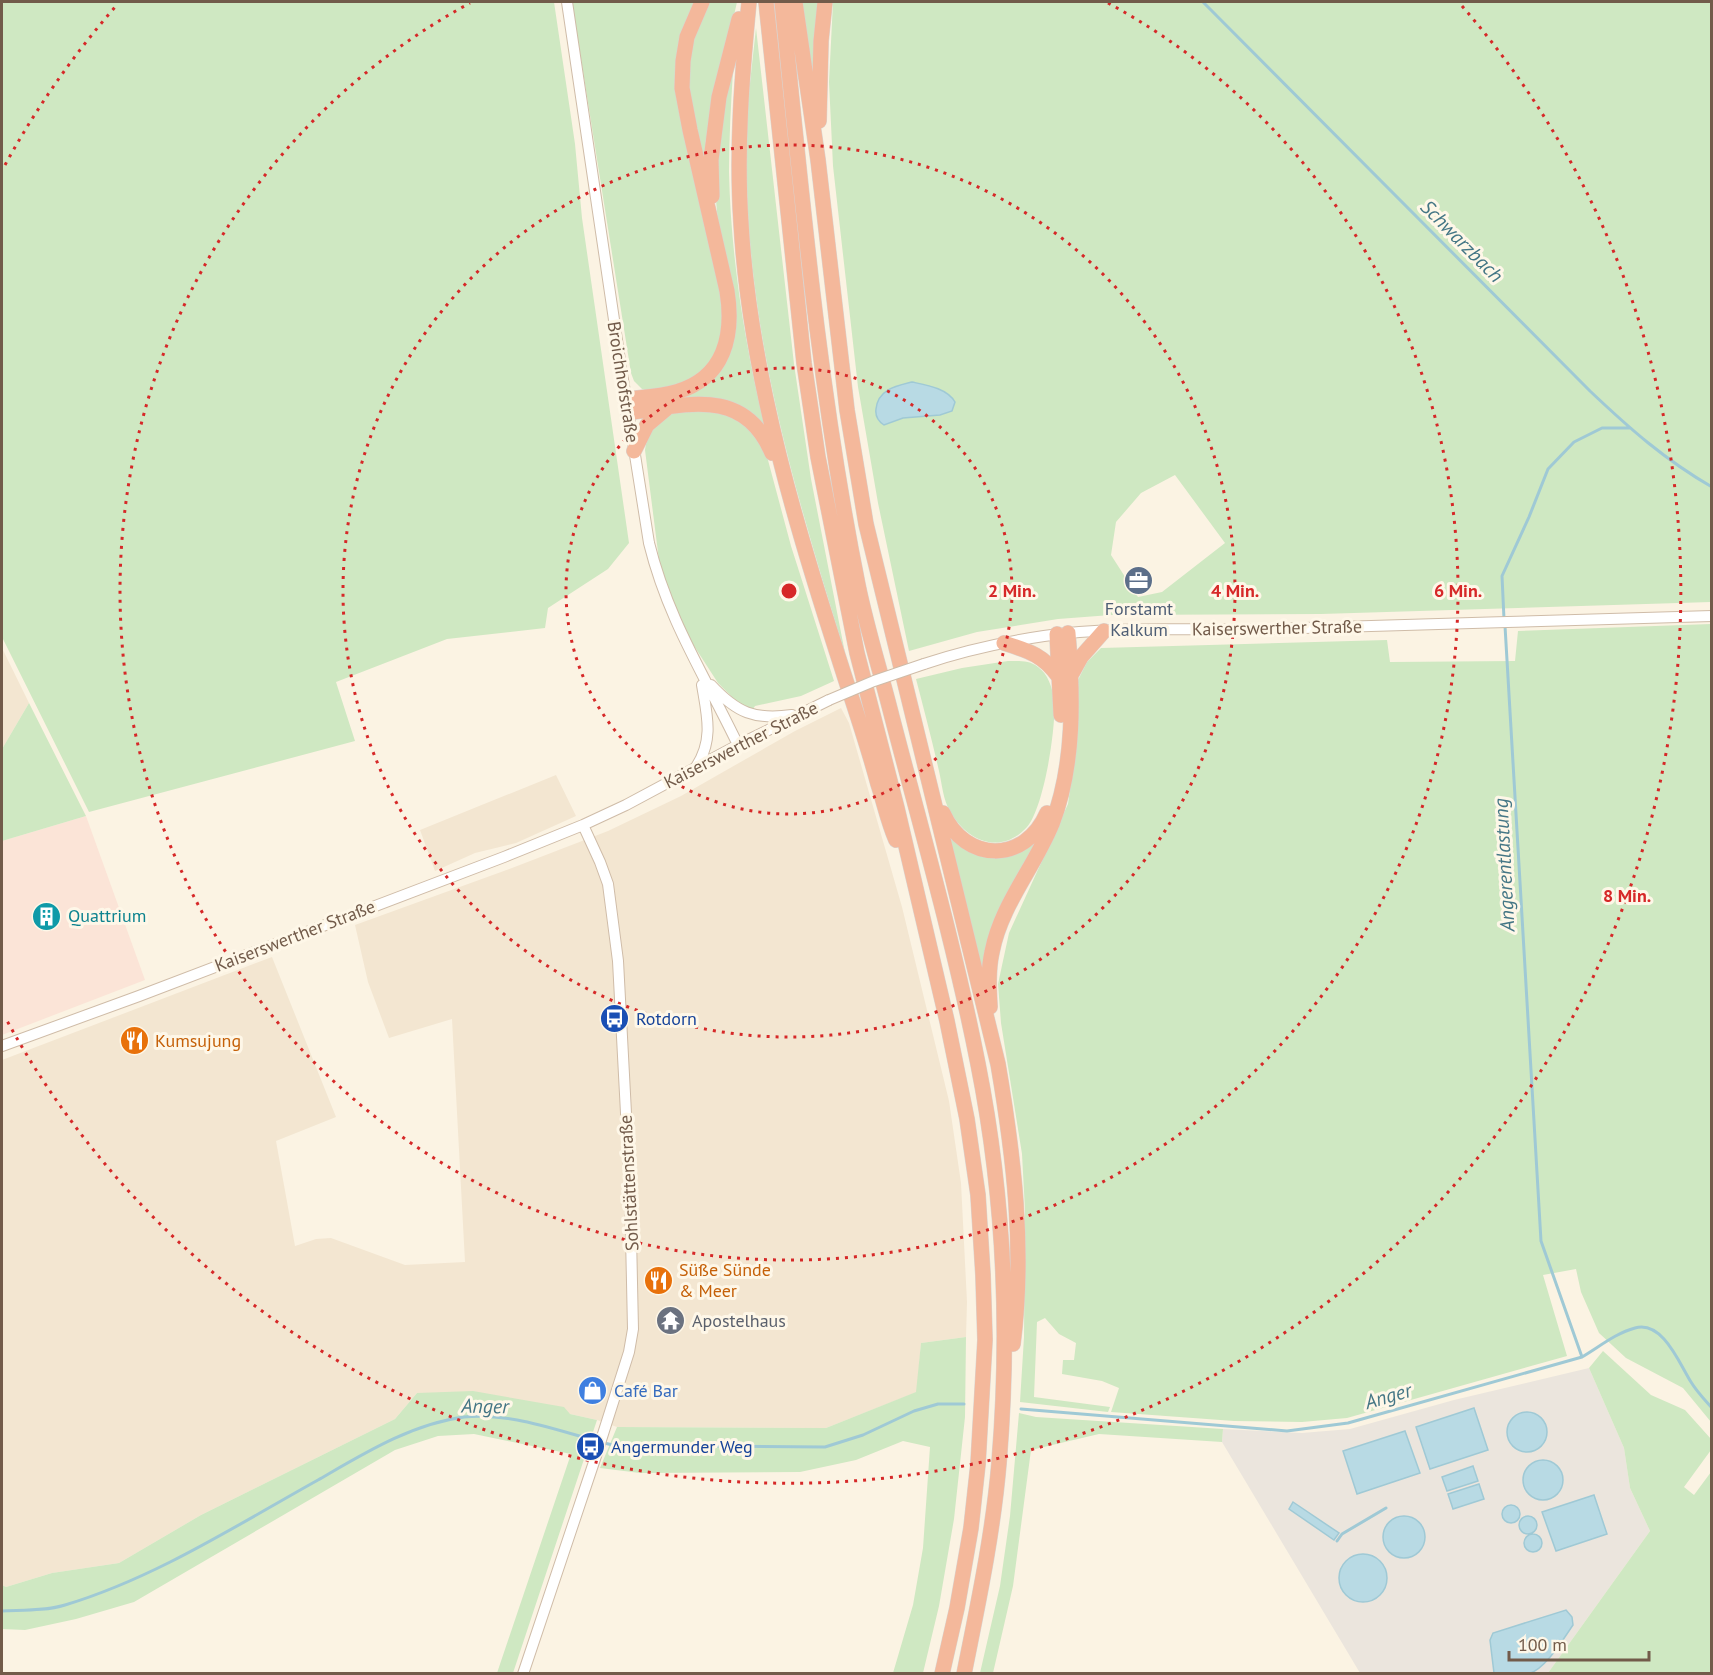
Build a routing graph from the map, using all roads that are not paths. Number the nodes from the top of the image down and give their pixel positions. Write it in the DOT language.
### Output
graph roads {
  1 [pos="567,2"];
  2 [pos="702,2"];
  3 [pos="744,2"];
  4 [pos="749,2"];
  5 [pos="766,2"];
  6 [pos="782,2"];
  7 [pos="795,2"];
  8 [pos="825,2"];
  9 [pos="818,160"];
  10 [pos="714,233"];
  11 [pos="627,406"];
  12 [pos="668,407"];
  13 [pos="634,451"];
  14 [pos="791,497"];
  15 [pos="872,552"];
  16 [pos="1712,616"];
  17 [pos="1104,631"];
  18 [pos="1062,634"];
  19 [pos="1004,643"];
  20 [pos="700,673"];
  21 [pos="1065,676"];
  22 [pos="884,684"];
  23 [pos="801,713"];
  24 [pos="738,745"];
  25 [pos="696,767"];
  26 [pos="927,769"];
  27 [pos="583,825"];
  28 [pos="910,866"];
  29 [pos="2,1046"];
  30 [pos="998,1064"];
  31 [pos="1005,1373"];
  32 [pos="523,1674"];
  33 [pos="942,1674"];
  34 [pos="964,1674"];
  1 -- 11 [label="main road, Broichhofstraße"];
  2 -- 10 [label="highway"];
  3 -- 10 [label="highway"];
  4 -- 14 [label="highway"];
  5 -- 28 [label="highway"];
  6 -- 22 [label="highway"];
  7 -- 9 [label="highway"];
  8 -- 9 [label="highway"];
  9 -- 15 [label="highway"];
  10 -- 11 [label="highway"];
  11 -- 12 [label="highway"];
  11 -- 13 [label="main road, Broichhofstraße"];
  12 -- 13 [label="highway"];
  12 -- 14 [label="highway"];
  13 -- 20 [label="main road, Broichhofstraße"];
  14 -- 28 [label="highway"];
  15 -- 22 [label="highway"];
  15 -- 26 [label="highway"];
  16 -- 17 [label="main road, Kaiserswerther Straße"];
  17 -- 18 [label="main road, Kaiserswerther Straße"];
  17 -- 21 [label="highway"];
  18 -- 19 [label="main road, Kaiserswerther Straße"];
  18 -- 21 [label="highway"];
  19 -- 21 [label="highway"];
  19 -- 23 [label="main road, Kaiserswerther Straße, bridge"];
  20 -- 23 [label="main road"];
  20 -- 24 [label="main road, Broichhofstraße"];
  20 -- 25 [label="main road"];
  21 -- 26 [label="highway"];
  21 -- 30 [label="highway"];
  22 -- 31 [label="highway"];
  23 -- 24 [label="main road, Kaiserswerther Straße"];
  24 -- 25 [label="main road, Kaiserswerther Straße"];
  25 -- 27 [label="main road, Kaiserswerther Straße"];
  26 -- 30 [label="highway"];
  27 -- 29 [label="main road, Kaiserswerther Straße"];
  27 -- 32 [label="main road, Sohlstättenstraße"];
  28 -- 33 [label="highway"];
  30 -- 31 [label="highway"];
  31 -- 34 [label="highway"];
}
